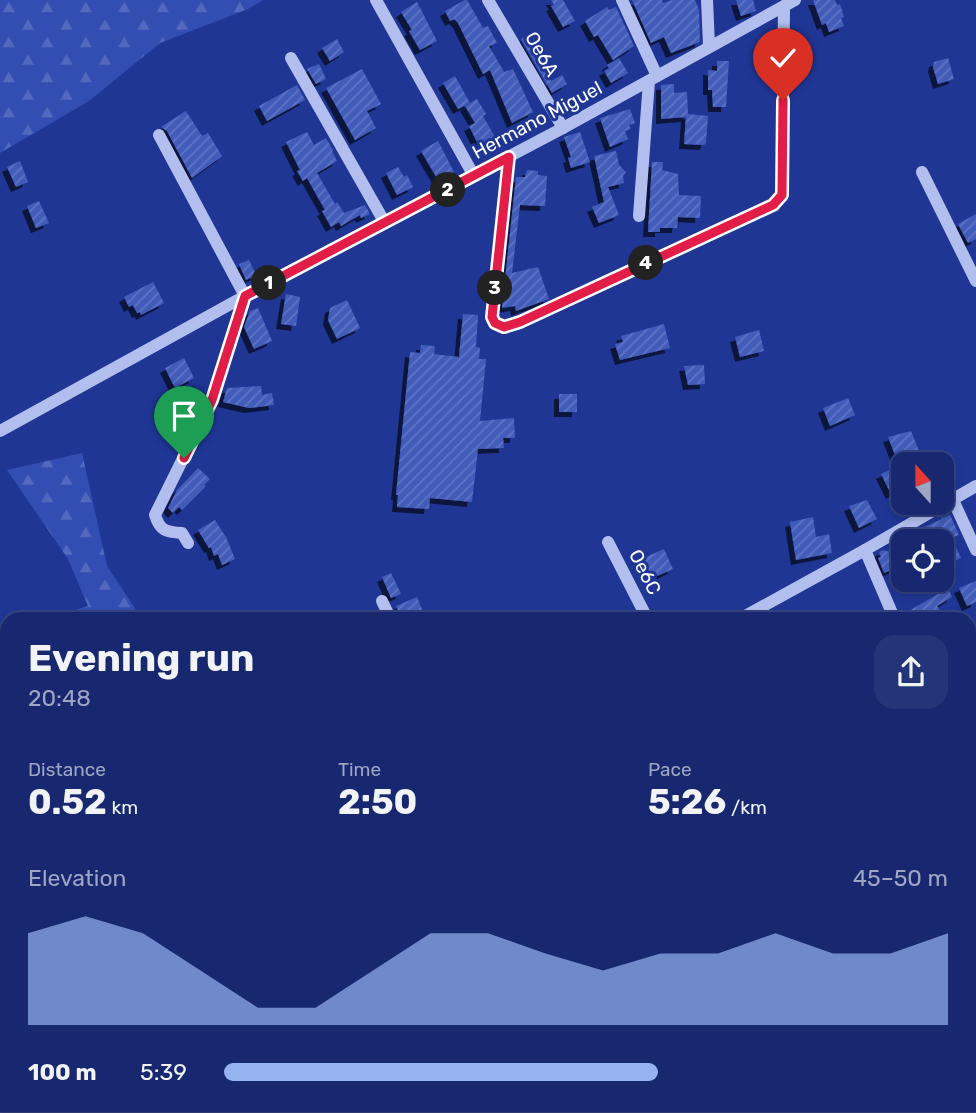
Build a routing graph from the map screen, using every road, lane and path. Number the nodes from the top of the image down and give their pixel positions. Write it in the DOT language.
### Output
graph roads {
  1 [pos="376,0"];
  2 [pos="488,0"];
  3 [pos="622,0"];
  4 [pos="707,0"];
  5 [pos="790,3"];
  6 [pos="709,46"];
  7 [pos="291,58"];
  8 [pos="653,79"];
  9 [pos="563,128"];
  10 [pos="159,135"];
  11 [pos="509,157"];
  12 [pos="922,172"];
  13 [pos="474,176"];
  14 [pos="639,216"];
  15 [pos="385,223"];
  16 [pos="976,281"];
  17 [pos="245,296"];
  18 [pos="0,431"];
  19 [pos="976,486"];
  20 [pos="954,499"];
  21 [pos="954,502"];
  22 [pos="927,515"];
  23 [pos="608,542"];
  24 [pos="188,543"];
  25 [pos="865,550"];
  26 [pos="976,550"];
  27 [pos="382,601"];
  28 [pos="387,612"];
  29 [pos="644,612"];
  30 [pos="753,612"];
  31 [pos="892,612"];
  1 -- 13 [label="street"];
  2 -- 9 [label="street, Oe6A"];
  3 -- 8 [label="street"];
  4 -- 6 [label="street"];
  5 -- 6 [label="street, Hermano Miguel"];
  5 -- 11 [label="street"];
  6 -- 8 [label="street, Hermano Miguel"];
  7 -- 15 [label="street"];
  8 -- 9 [label="street, Hermano Miguel"];
  8 -- 14 [label="street"];
  9 -- 11 [label="street, Hermano Miguel"];
  10 -- 17 [label="street"];
  11 -- 13 [label="street, Hermano Miguel"];
  12 -- 16 [label="street"];
  13 -- 15 [label="street, Hermano Miguel"];
  15 -- 17 [label="street, Hermano Miguel"];
  17 -- 18 [label="street, Hermano Miguel"];
  17 -- 24 [label="street"];
  19 -- 20 [label="street"];
  21 -- 26 [label="street"];
  22 -- 25 [label="street"];
  23 -- 29 [label="street, Oe6C"];
  25 -- 30 [label="street"];
  25 -- 31 [label="street"];
  27 -- 28 [label="street"];
}
